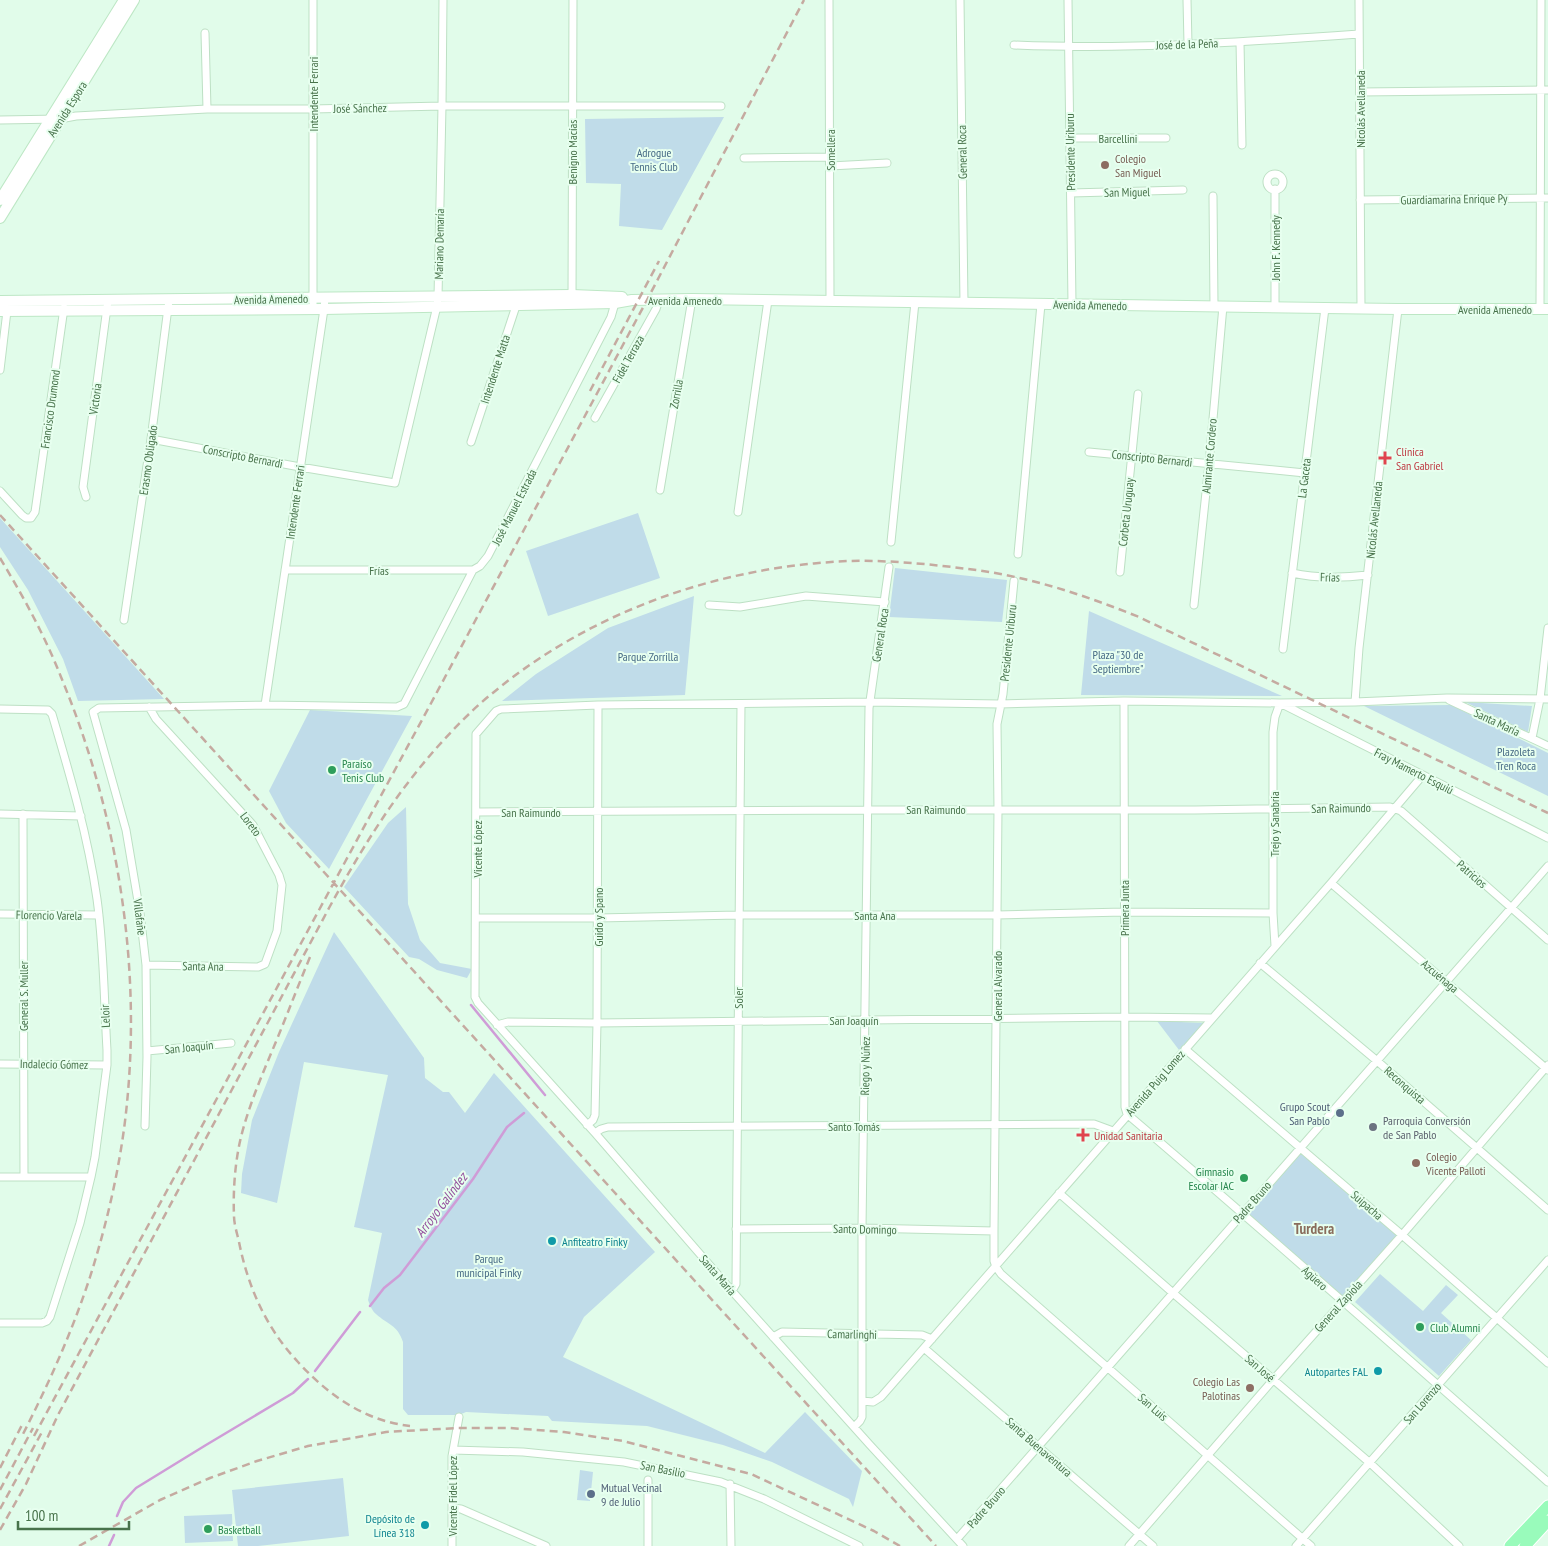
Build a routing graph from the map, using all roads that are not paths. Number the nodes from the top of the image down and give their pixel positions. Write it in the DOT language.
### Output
graph roads {
  1 [pos="124,0"];
  2 [pos="134,0"];
  3 [pos="313,0"];
  4 [pos="442,0"];
  5 [pos="573,0"];
  6 [pos="828,0"];
  7 [pos="960,0"];
  8 [pos="1068,0"];
  9 [pos="1188,0"];
  10 [pos="1359,0"];
  11 [pos="1541,0"];
  12 [pos="205,33"];
  13 [pos="1359,34"];
  14 [pos="1240,42"];
  15 [pos="1188,44"];
  16 [pos="1014,45"];
  17 [pos="1069,48"];
  18 [pos="1544,90"];
  19 [pos="1360,92"];
  20 [pos="442,106"];
  21 [pos="572,106"];
  22 [pos="721,106"];
  23 [pos="313,109"];
  24 [pos="207,110"];
  25 [pos="49,119"];
  26 [pos="60,119"];
  27 [pos="0,120"];
  28 [pos="1070,138"];
  29 [pos="1166,138"];
  30 [pos="1242,145"];
  31 [pos="830,157"];
  32 [pos="744,158"];
  33 [pos="887,164"];
  34 [pos="830,166"];
  35 [pos="1275,189"];
  36 [pos="1184,190"];
  37 [pos="2,193"];
  38 [pos="1071,193"];
  39 [pos="1214,196"];
  40 [pos="1539,198"];
  41 [pos="1548,198"];
  42 [pos="1360,200"];
  43 [pos="0,218"];
  44 [pos="572,299"];
  45 [pos="692,299"];
  46 [pos="66,300"];
  47 [pos="108,300"];
  48 [pos="518,300"];
  49 [pos="632,300"];
  50 [pos="659,300"];
  51 [pos="768,300"];
  52 [pos="830,300"];
  53 [pos="0,301"];
  54 [pos="437,301"];
  55 [pos="915,302"];
  56 [pos="615,303"];
  57 [pos="964,303"];
  58 [pos="313,304"];
  59 [pos="324,304"];
  60 [pos="1042,304"];
  61 [pos="1072,304"];
  62 [pos="169,305"];
  63 [pos="1218,306"];
  64 [pos="1275,307"];
  65 [pos="1325,308"];
  66 [pos="1362,308"];
  67 [pos="1398,308"];
  68 [pos="1544,309"];
  69 [pos="4,311"];
  70 [pos="64,311"];
  71 [pos="107,311"];
  72 [pos="0,370"];
  73 [pos="1138,394"];
  74 [pos="595,418"];
  75 [pos="151,439"];
  76 [pos="472,442"];
  77 [pos="1089,452"];
  78 [pos="1132,456"];
  79 [pos="1209,464"];
  80 [pos="300,467"];
  81 [pos="1304,473"];
  82 [pos="394,483"];
  83 [pos="660,490"];
  84 [pos="0,491"];
  85 [pos="86,497"];
  86 [pos="738,512"];
  87 [pos="891,542"];
  88 [pos="1018,554"];
  89 [pos="889,567"];
  90 [pos="285,570"];
  91 [pos="473,570"];
  92 [pos="1120,572"];
  93 [pos="1292,573"];
  94 [pos="1368,575"];
  95 [pos="1014,581"];
  96 [pos="885,602"];
  97 [pos="1194,604"];
  98 [pos="709,605"];
  99 [pos="124,620"];
  100 [pos="1548,628"];
  101 [pos="1283,649"];
  102 [pos="1446,698"];
  103 [pos="1540,699"];
  104 [pos="1548,699"];
  105 [pos="1124,701"];
  106 [pos="870,702"];
  107 [pos="1354,702"];
  108 [pos="1280,703"];
  109 [pos="741,704"];
  110 [pos="1000,704"];
  111 [pos="265,705"];
  112 [pos="598,705"];
  113 [pos="149,707"];
  114 [pos="0,709"];
  115 [pos="1532,738"];
  116 [pos="1548,746"];
  117 [pos="1423,775"];
  118 [pos="1395,808"];
  119 [pos="998,809"];
  120 [pos="1125,809"];
  121 [pos="1274,809"];
  122 [pos="740,810"];
  123 [pos="867,810"];
  124 [pos="476,812"];
  125 [pos="598,812"];
  126 [pos="0,814"];
  127 [pos="22,814"];
  128 [pos="81,816"];
  129 [pos="1548,838"];
  130 [pos="1548,866"];
  131 [pos="1331,883"];
  132 [pos="1510,908"];
  133 [pos="1124,912"];
  134 [pos="0,914"];
  135 [pos="22,914"];
  136 [pos="1273,914"];
  137 [pos="738,915"];
  138 [pos="867,915"];
  139 [pos="997,915"];
  140 [pos="99,916"];
  141 [pos="476,918"];
  142 [pos="598,918"];
  143 [pos="1548,940"];
  144 [pos="1275,946"];
  145 [pos="1260,963"];
  146 [pos="146,965"];
  147 [pos="261,967"];
  148 [pos="1446,981"];
  149 [pos="477,1000"];
  150 [pos="1126,1017"];
  151 [pos="997,1018"];
  152 [pos="1212,1018"];
  153 [pos="738,1020"];
  154 [pos="866,1020"];
  155 [pos="597,1023"];
  156 [pos="497,1025"];
  157 [pos="231,1043"];
  158 [pos="1185,1049"];
  159 [pos="147,1051"];
  160 [pos="1376,1060"];
  161 [pos="23,1063"];
  162 [pos="0,1064"];
  163 [pos="107,1064"];
  164 [pos="1547,1068"];
  165 [pos="1127,1114"];
  166 [pos="996,1124"];
  167 [pos="588,1125"];
  168 [pos="144,1126"];
  169 [pos="737,1126"];
  170 [pos="864,1126"];
  171 [pos="1113,1132"];
  172 [pos="595,1133"];
  173 [pos="1476,1147"];
  174 [pos="1301,1148"];
  175 [pos="0,1177"];
  176 [pos="24,1177"];
  177 [pos="91,1177"];
  178 [pos="1059,1193"];
  179 [pos="1548,1210"];
  180 [pos="1243,1213"];
  181 [pos="736,1228"];
  182 [pos="862,1228"];
  183 [pos="994,1231"];
  184 [pos="1402,1235"];
  185 [pos="1548,1260"];
  186 [pos="996,1267"];
  187 [pos="732,1291"];
  188 [pos="1173,1293"];
  189 [pos="1342,1302"];
  190 [pos="1497,1318"];
  191 [pos="0,1322"];
  192 [pos="863,1335"];
  193 [pos="773,1337"];
  194 [pos="932,1339"];
  195 [pos="924,1348"];
  196 [pos="1548,1363"];
  197 [pos="1108,1369"];
  198 [pos="1273,1380"];
  199 [pos="1438,1385"];
  200 [pos="862,1401"];
  201 [pos="459,1417"];
  202 [pos="854,1427"];
  203 [pos="1038,1447"];
  204 [pos="453,1450"];
  205 [pos="1208,1455"];
  206 [pos="1370,1463"];
  207 [pos="648,1480"];
  208 [pos="1548,1482"];
  209 [pos="730,1484"];
  210 [pos="1548,1506"];
  211 [pos="453,1508"];
  212 [pos="1548,1521"];
  213 [pos="1140,1534"];
  214 [pos="957,1539"];
  215 [pos="1302,1539"];
  216 [pos="452,1546"];
  217 [pos="546,1546"];
  218 [pos="648,1546"];
  219 [pos="731,1546"];
  220 [pos="859,1546"];
  221 [pos="964,1546"];
  222 [pos="1129,1546"];
  223 [pos="1154,1546"];
  224 [pos="1296,1546"];
  225 [pos="1311,1546"];
  226 [pos="1459,1546"];
  227 [pos="1510,1546"];
  228 [pos="1525,1546"];
  1 -- 25 [label="street, Avenida Espora"];
  2 -- 26 [label="street, Avenida Espora"];
  3 -- 23 [label="street, Intendente Ferrari"];
  4 -- 20 [label="street, Mariano Demaría"];
  5 -- 21 [label="street, Benigno Macías"];
  6 -- 31 [label="street, Somellera"];
  7 -- 57 [label="street, General Roca"];
  8 -- 17 [label="street, Presidente Uriburu"];
  9 -- 15 [label="street"];
  10 -- 13 [label="street, Nicolás Avellaneda"];
  11 -- 18 [label="street"];
  12 -- 24 [label="street"];
  13 -- 14 [label="street, José de la Peña"];
  13 -- 19 [label="street, Nicolás Avellaneda"];
  14 -- 15 [label="street, José de la Peña"];
  14 -- 30 [label="street"];
  15 -- 17 [label="street, José de la Peña"];
  16 -- 17 [label="street, José de la Peña"];
  17 -- 28 [label="street, Presidente Uriburu"];
  18 -- 19 [label="street"];
  18 -- 40 [label="street"];
  19 -- 42 [label="street, Nicolás Avellaneda"];
  20 -- 21 [label="street, José Sánchez"];
  20 -- 23 [label="street, José Sánchez"];
  20 -- 54 [label="street, Mariano Demaría"];
  21 -- 22 [label="street, José Sánchez"];
  21 -- 44 [label="street, Benigno Macías"];
  23 -- 24 [label="street, José Sánchez"];
  23 -- 58 [label="street, Intendente Ferrari"];
  24 -- 26 [label="street, José Sánchez"];
  25 -- 26 [label="street, José Sánchez"];
  25 -- 27 [label="street, José Sánchez"];
  25 -- 37 [label="street, Avenida Espora"];
  26 -- 43 [label="street, Avenida Espora"];
  28 -- 29 [label="street, Barcellini"];
  28 -- 38 [label="street, Presidente Uriburu"];
  31 -- 32 [label="street"];
  31 -- 34 [label="street, Somellera"];
  33 -- 34 [label="street"];
  34 -- 52 [label="street, Somellera"];
  35 -- 64 [label="street, John F. Kennedy"];
  36 -- 38 [label="street, San Miguel"];
  38 -- 61 [label="street, Presidente Uriburu"];
  39 -- 63 [label="street, Almirante Cordero"];
  40 -- 41 [label="street, Guardiamarina Enrique Py"];
  40 -- 42 [label="street, Guardiamarina Enrique Py"];
  40 -- 68 [label="street"];
  42 -- 66 [label="street, Nicolás Avellaneda"];
  44 -- 48 [label="street, Avenida Amenedo"];
  44 -- 49 [label="street, Avenida Amenedo"];
  44 -- 56 [label="street, Avenida Amenedo"];
  45 -- 50 [label="street, Avenida Amenedo"];
  45 -- 51 [label="street, Avenida Amenedo"];
  45 -- 83 [label="street, Zorrilla"];
  46 -- 47 [label="street, Avenida Amenedo"];
  46 -- 53 [label="street, Avenida Amenedo"];
  46 -- 70 [label="street, Francisco Drumond"];
  47 -- 62 [label="street, Avenida Amenedo"];
  47 -- 71 [label="street, Victoria"];
  48 -- 54 [label="street, Avenida Amenedo"];
  48 -- 76 [label="street, Intendente Matta"];
  49 -- 50 [label="street, Avenida Amenedo"];
  49 -- 56 [label="street, Avenida Amenedo"];
  50 -- 74 [label="street, Fidel Terraza"];
  51 -- 52 [label="street, Avenida Amenedo"];
  51 -- 86 [label="street"];
  52 -- 55 [label="street, Avenida Amenedo"];
  54 -- 59 [label="street, Avenida Amenedo"];
  54 -- 82 [label="street, Mariano Demaría"];
  55 -- 57 [label="street, Avenida Amenedo"];
  55 -- 87 [label="street"];
  56 -- 91 [label="street, José Manuel Estrada"];
  57 -- 60 [label="street, Avenida Amenedo"];
  58 -- 59 [label="street, Avenida Amenedo"];
  58 -- 62 [label="street, Avenida Amenedo"];
  59 -- 80 [label="street, Intendente Ferrari"];
  60 -- 61 [label="street, Avenida Amenedo"];
  60 -- 88 [label="street"];
  61 -- 63 [label="street, Avenida Amenedo"];
  62 -- 71 [label="street, Avenida Amenedo"];
  62 -- 75 [label="street, Erasmo Obligado"];
  63 -- 64 [label="street, Avenida Amenedo"];
  63 -- 79 [label="street, Almirante Cordero"];
  64 -- 65 [label="street, Avenida Amenedo"];
  65 -- 66 [label="street, Avenida Amenedo"];
  65 -- 81 [label="street, La Gaceta"];
  66 -- 67 [label="street, Avenida Amenedo"];
  67 -- 68 [label="street, Avenida Amenedo"];
  67 -- 94 [label="street, Nicolás Avellaneda"];
  69 -- 70 [label="street, Avenida Amenedo"];
  69 -- 72 [label="street"];
  70 -- 71 [label="street, Avenida Amenedo"];
  70 -- 84 [label="street, Francisco Drumond"];
  71 -- 85 [label="street, Victoria"];
  73 -- 78 [label="street, Corbeta Uruguay"];
  75 -- 80 [label="street, Conscripto Bernardi"];
  75 -- 99 [label="street, Erasmo Obligado"];
  77 -- 78 [label="street, Conscripto Bernardi"];
  78 -- 79 [label="street, Conscripto Bernardi"];
  78 -- 92 [label="street, Corbeta Uruguay"];
  79 -- 81 [label="street, Conscripto Bernardi"];
  79 -- 97 [label="street, Almirante Cordero"];
  80 -- 82 [label="street, Conscripto Bernardi"];
  80 -- 90 [label="street, Intendente Ferrari"];
  81 -- 93 [label="street, La Gaceta"];
  89 -- 96 [label="street, General Roca"];
  90 -- 91 [label="street, Frías"];
  90 -- 111 [label="street, Intendente Ferrari"];
  91 -- 111 [label="street, José Manuel Estrada"];
  93 -- 94 [label="street, Frías"];
  93 -- 101 [label="street, La Gaceta"];
  94 -- 107 [label="street, Nicolás Avellaneda"];
  95 -- 110 [label="street, Presidente Uriburu"];
  96 -- 98 [label="street"];
  96 -- 106 [label="street, General Roca"];
  100 -- 103 [label="street"];
  102 -- 103 [label="street"];
  102 -- 107 [label="street"];
  102 -- 115 [label="street, Santa María"];
  103 -- 104 [label="street"];
  103 -- 115 [label="street"];
  105 -- 108 [label="street"];
  105 -- 110 [label="street"];
  105 -- 120 [label="street, Primera Junta"];
  106 -- 109 [label="street"];
  106 -- 110 [label="street"];
  106 -- 123 [label="street, Riego y Núñez"];
  107 -- 108 [label="street"];
  108 -- 117 [label="street, Fray Mamerto Esquiú"];
  108 -- 121 [label="street, Trejo y Sanabria"];
  109 -- 112 [label="street"];
  109 -- 122 [label="street, Soler"];
  110 -- 119 [label="street, General Alvarado"];
  111 -- 113 [label="street"];
  112 -- 124 [label="street, Vicente López"];
  112 -- 125 [label="street, Guido y Spano"];
  113 -- 146 [label="street, Villafañe"];
  113 -- 147 [label="street, Loreto"];
  114 -- 128 [label="street, Leloir"];
  115 -- 116 [label="street, Santa María"];
  117 -- 118 [label="street, Avenida Puig Lomez"];
  117 -- 129 [label="street, Fray Mamerto Esquiú"];
  118 -- 121 [label="street, San Raimundo"];
  118 -- 131 [label="street, Avenida Puig Lomez"];
  118 -- 132 [label="street, Patricios"];
  119 -- 120 [label="street, San Raimundo"];
  119 -- 123 [label="street, San Raimundo"];
  119 -- 139 [label="street, General Alvarado"];
  120 -- 121 [label="street, San Raimundo"];
  120 -- 133 [label="street, Primera Junta"];
  121 -- 136 [label="street, Trejo y Sanabria"];
  122 -- 123 [label="street, San Raimundo"];
  122 -- 125 [label="street, San Raimundo"];
  122 -- 137 [label="street, Soler"];
  123 -- 138 [label="street, Riego y Núñez"];
  124 -- 125 [label="street, San Raimundo"];
  124 -- 141 [label="street, Vicente López"];
  125 -- 142 [label="street, Guido y Spano"];
  126 -- 127 [label="street"];
  127 -- 128 [label="street"];
  127 -- 135 [label="street, General S. Muller"];
  128 -- 140 [label="street, Leloir"];
  130 -- 132 [label="street, Padre Bruno"];
  131 -- 144 [label="street, Avenida Puig Lomez"];
  131 -- 148 [label="street, Azcuénaga"];
  132 -- 143 [label="street, Patricios"];
  132 -- 148 [label="street, Padre Bruno"];
  133 -- 136 [label="street, Santa Ana"];
  133 -- 139 [label="street, Santa Ana"];
  133 -- 150 [label="street, Primera Junta"];
  134 -- 135 [label="street, Florencio Varela"];
  135 -- 140 [label="street, Florencio Varela"];
  135 -- 161 [label="street, General S. Muller"];
  136 -- 144 [label="street, Trejo y Sanabria"];
  137 -- 138 [label="street, Santa Ana"];
  137 -- 142 [label="street, Santa Ana"];
  137 -- 153 [label="street, Soler"];
  138 -- 139 [label="street, Santa Ana"];
  138 -- 154 [label="street, Riego y Núñez"];
  139 -- 151 [label="street, General Alvarado"];
  140 -- 163 [label="street, Leloir"];
  141 -- 142 [label="street, Santa Ana"];
  141 -- 149 [label="street, Vicente López"];
  142 -- 155 [label="street, Guido y Spano"];
  144 -- 145 [label="street, Avenida Puig Lomez"];
  145 -- 152 [label="street, Avenida Puig Lomez"];
  145 -- 160 [label="street, Reconquista"];
  146 -- 147 [label="street, Santa Ana"];
  146 -- 159 [label="street, Villafañe"];
  148 -- 160 [label="street, Padre Bruno"];
  148 -- 164 [label="street, Azcuénaga"];
  149 -- 156 [label="street, Santa María"];
  150 -- 151 [label="street, San Joaquín"];
  150 -- 152 [label="street, San Joaquín"];
  150 -- 165 [label="street, Primera Junta"];
  151 -- 154 [label="street, San Joaquín"];
  151 -- 166 [label="street, General Alvarado"];
  152 -- 158 [label="street, Avenida Puig Lomez"];
  153 -- 154 [label="street, San Joaquín"];
  153 -- 155 [label="street, San Joaquín"];
  153 -- 169 [label="street, Soler"];
  154 -- 170 [label="street, Riego y Núñez"];
  155 -- 156 [label="street, San Joaquín"];
  155 -- 167 [label="street, Guido y Spano"];
  156 -- 167 [label="street, Santa María"];
  157 -- 159 [label="street, San Joaquín"];
  158 -- 165 [label="street, Avenida Puig Lomez"];
  158 -- 174 [label="street, Suipacha"];
  159 -- 168 [label="street, Villafañe"];
  160 -- 173 [label="street, Reconquista"];
  160 -- 174 [label="street, Padre Bruno"];
  161 -- 162 [label="street, Indalecio Gómez"];
  161 -- 163 [label="street, Indalecio Gómez"];
  161 -- 176 [label="street, General S. Muller"];
  163 -- 177 [label="street, Leloir"];
  164 -- 173 [label="street, General Zapiola"];
  165 -- 171 [label="street, Avenida Puig Lomez"];
  165 -- 180 [label="street, Agüero"];
  166 -- 170 [label="street, Santo Tomás"];
  166 -- 171 [label="street, Santo Tomás"];
  166 -- 183 [label="street, General Alvarado"];
  167 -- 172 [label="street, Santa María"];
  169 -- 170 [label="street, Santo Tomás"];
  169 -- 172 [label="street, Santo Tomás"];
  169 -- 181 [label="street, Soler"];
  170 -- 182 [label="street, Riego y Núñez"];
  171 -- 178 [label="street, Avenida Puig Lomez"];
  172 -- 187 [label="street, Santa María"];
  173 -- 179 [label="street, Reconquista"];
  173 -- 184 [label="street, General Zapiola"];
  174 -- 180 [label="street, Padre Bruno"];
  174 -- 184 [label="street, Suipacha"];
  175 -- 176 [label="street"];
  176 -- 177 [label="street"];
  177 -- 191 [label="street, Leloir"];
  178 -- 186 [label="street, Avenida Puig Lomez"];
  178 -- 188 [label="street, San José"];
  180 -- 188 [label="street, Padre Bruno"];
  180 -- 189 [label="street, Agüero"];
  181 -- 182 [label="street, Santo Domingo"];
  181 -- 187 [label="street, Soler"];
  182 -- 183 [label="street, Santo Domingo"];
  182 -- 192 [label="street, Riego y Núñez"];
  183 -- 186 [label="street, General Alvarado"];
  184 -- 189 [label="street, General Zapiola"];
  184 -- 190 [label="street, Suipacha"];
  185 -- 190 [label="street, San Lorenzo"];
  186 -- 194 [label="street, Avenida Puig Lomez"];
  186 -- 197 [label="street, San Luis"];
  187 -- 193 [label="street, Santa María"];
  188 -- 197 [label="street, Padre Bruno"];
  188 -- 198 [label="street, San José"];
  189 -- 198 [label="street, General Zapiola"];
  189 -- 199 [label="street, Agüero"];
  190 -- 196 [label="street, Suipacha"];
  190 -- 199 [label="street, San Lorenzo"];
  192 -- 193 [label="street, Camarlinghi"];
  192 -- 194 [label="street, Camarlinghi"];
  192 -- 200 [label="street, Riego y Núñez"];
  193 -- 202 [label="street, Santa María"];
  194 -- 195 [label="street, Avenida Puig Lomez"];
  195 -- 200 [label="street, Avenida Puig Lomez"];
  195 -- 203 [label="street, Santa Buenaventura"];
  197 -- 203 [label="street, Padre Bruno"];
  197 -- 205 [label="street, San Luis"];
  198 -- 205 [label="street, General Zapiola"];
  198 -- 206 [label="street, San José"];
  199 -- 206 [label="street, San Lorenzo"];
  199 -- 208 [label="street, Agüero"];
  200 -- 202 [label="street, Riego y Núñez"];
  201 -- 204 [label="street, Vicente Fidel López"];
  202 -- 214 [label="street, Santa María"];
  203 -- 213 [label="street, Santa Buenaventura"];
  203 -- 214 [label="street, Padre Bruno"];
  204 -- 209 [label="street, San Basilio"];
  204 -- 211 [label="street, Vicente Fidel López"];
  205 -- 213 [label="street, General Zapiola"];
  205 -- 215 [label="street, San Luis"];
  206 -- 215 [label="street, San Lorenzo"];
  206 -- 226 [label="street, San José"];
  207 -- 218 [label="street"];
  209 -- 219 [label="street"];
  209 -- 220 [label="street, San Basilio"];
  210 -- 227 [label="main road"];
  211 -- 216 [label="street, Vicente Fidel López"];
  211 -- 217 [label="street"];
  212 -- 228 [label="main road"];
  213 -- 222 [label="street, General Zapiola"];
  213 -- 223 [label="street, Santa Buenaventura"];
  214 -- 221 [label="street, Santa María"];
  215 -- 224 [label="street, San Lorenzo"];
  215 -- 225 [label="street, San Luis"];
}
